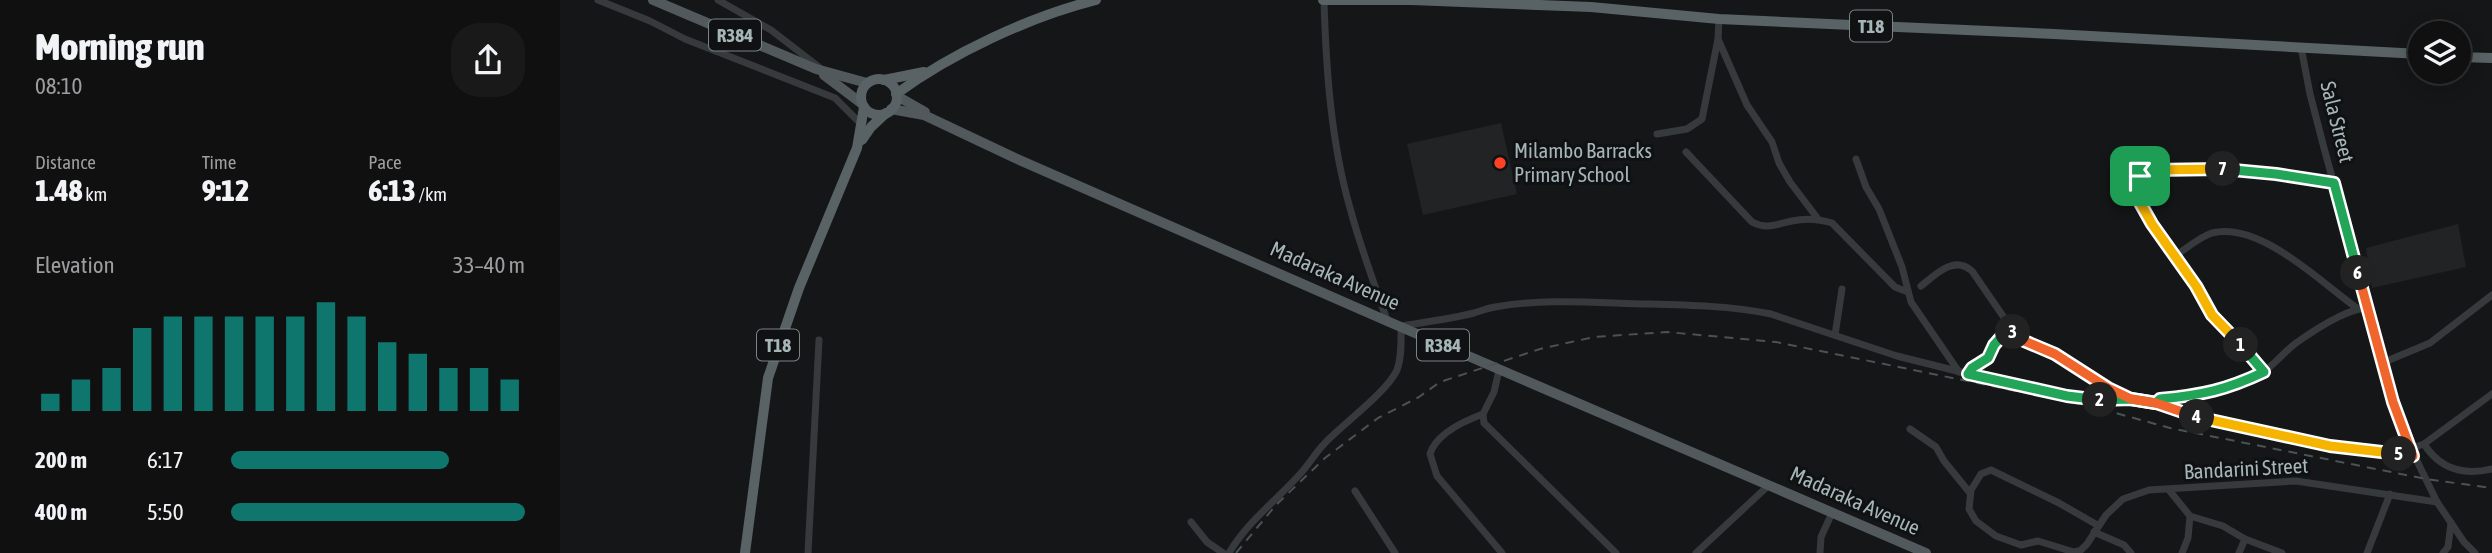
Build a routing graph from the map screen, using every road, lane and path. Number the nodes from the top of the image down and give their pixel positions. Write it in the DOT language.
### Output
graph roads {
  1 [pos="598,0"];
  2 [pos="653,0"];
  3 [pos="718,0"];
  4 [pos="1096,0"];
  5 [pos="1323,0"];
  6 [pos="1719,19"];
  7 [pos="1718,39"];
  8 [pos="2301,47"];
  9 [pos="2408,53"];
  10 [pos="2471,57"];
  11 [pos="2492,58"];
  12 [pos="819,70"];
  13 [pos="926,72"];
  14 [pos="884,80"];
  15 [pos="867,83"];
  16 [pos="896,95"];
  17 [pos="863,105"];
  18 [pos="890,110"];
  19 [pos="862,125"];
  20 [pos="961,133"];
  21 [pos="1657,134"];
  22 [pos="857,148"];
  23 [pos="1686,152"];
  24 [pos="1856,159"];
  25 [pos="2334,183"];
  26 [pos="1818,219"];
  27 [pos="2175,256"];
  28 [pos="1922,286"];
  29 [pos="1842,289"];
  30 [pos="1908,292"];
  31 [pos="2492,295"];
  32 [pos="2357,308"];
  33 [pos="2368,308"];
  34 [pos="1387,321"];
  35 [pos="1401,327"];
  36 [pos="2010,327"];
  37 [pos="1835,334"];
  38 [pos="819,340"];
  39 [pos="2382,363"];
  40 [pos="1499,370"];
  41 [pos="2264,372"];
  42 [pos="1959,373"];
  43 [pos="1968,374"];
  44 [pos="2492,394"];
  45 [pos="2131,399"];
  46 [pos="2485,399"];
  47 [pos="2156,403"];
  48 [pos="2492,408"];
  49 [pos="1483,414"];
  50 [pos="1910,429"];
  51 [pos="2424,444"];
  52 [pos="2411,452"];
  53 [pos="2492,469"];
  54 [pos="1769,485"];
  55 [pos="2169,490"];
  56 [pos="1355,491"];
  57 [pos="1970,493"];
  58 [pos="2390,494"];
  59 [pos="2437,502"];
  60 [pos="1832,513"];
  61 [pos="2190,516"];
  62 [pos="1191,522"];
  63 [pos="2451,523"];
  64 [pos="2097,529"];
  65 [pos="2245,539"];
  66 [pos="745,553"];
  67 [pos="808,553"];
  68 [pos="1223,553"];
  69 [pos="1229,553"];
  70 [pos="1395,553"];
  71 [pos="1502,553"];
  72 [pos="1616,553"];
  73 [pos="1696,553"];
  74 [pos="1820,553"];
  75 [pos="1926,553"];
  76 [pos="2131,553"];
  77 [pos="2182,553"];
  78 [pos="2239,553"];
  79 [pos="2282,553"];
  80 [pos="2367,553"];
  81 [pos="2443,553"];
  82 [pos="2475,553"];
  1 -- 19 [label="street"];
  2 -- 12 [label="main road, R384"];
  3 -- 12 [label="street"];
  4 -- 13 [label="highway, T18"];
  5 -- 6 [label="highway, T18"];
  5 -- 34 [label="street"];
  6 -- 7 [label="street"];
  6 -- 8 [label="highway, T18"];
  7 -- 21 [label="street"];
  7 -- 26 [label="street"];
  8 -- 9 [label="highway, T18"];
  8 -- 25 [label="street, Sala Street"];
  10 -- 11 [label="highway"];
  12 -- 15 [label="main road, R384"];
  12 -- 17 [label="main road, R384"];
  13 -- 14 [label="highway, T18"];
  13 -- 16 [label="highway, T18"];
  14 -- 15 [label="highway, T18"];
  14 -- 16 [label="highway"];
  15 -- 17 [label="highway, T18"];
  16 -- 18 [label="highway, T18"];
  16 -- 20 [label="main road, R384"];
  17 -- 18 [label="highway"];
  17 -- 19 [label="highway, T18"];
  18 -- 20 [label="main road, R384"];
  18 -- 22 [label="highway, T18"];
  19 -- 22 [label="highway, T18"];
  20 -- 34 [label="main road, Madaraka Avenue / R384"];
  22 -- 66 [label="highway, T18"];
  23 -- 26 [label="street"];
  24 -- 30 [label="street"];
  25 -- 27 [label="street"];
  25 -- 33 [label="street, Sala Street"];
  26 -- 30 [label="street"];
  27 -- 32 [label="street"];
  27 -- 41 [label="street"];
  28 -- 36 [label="street"];
  29 -- 37 [label="street"];
  30 -- 42 [label="street"];
  31 -- 39 [label="street"];
  32 -- 33 [label="street"];
  32 -- 41 [label="street"];
  33 -- 39 [label="street, Sala Street"];
  34 -- 35 [label="main road, Madaraka Avenue / R384"];
  35 -- 37 [label="street"];
  35 -- 40 [label="main road, Madaraka Avenue / R384"];
  35 -- 69 [label="street"];
  36 -- 43 [label="street"];
  36 -- 45 [label="street"];
  37 -- 42 [label="street"];
  38 -- 67 [label="street"];
  39 -- 52 [label="street, Sala Street"];
  40 -- 49 [label="street"];
  40 -- 54 [label="main road, Madaraka Avenue / R384"];
  41 -- 47 [label="street"];
  42 -- 43 [label="street"];
  43 -- 45 [label="street"];
  44 -- 46 [label="street"];
  45 -- 47 [label="street"];
  46 -- 48 [label="street"];
  46 -- 51 [label="street"];
  47 -- 52 [label="street"];
  49 -- 71 [label="street"];
  49 -- 72 [label="street"];
  50 -- 57 [label="street"];
  51 -- 52 [label="street"];
  51 -- 53 [label="street"];
  52 -- 59 [label="street, Sala Street"];
  54 -- 60 [label="main road, Madaraka Avenue / R384"];
  54 -- 73 [label="street"];
  55 -- 58 [label="street, Bandarini Street"];
  55 -- 61 [label="street"];
  55 -- 64 [label="street, Bandarini Street"];
  56 -- 70 [label="street"];
  57 -- 64 [label="street"];
  57 -- 64 [label="street, Bandarini Street"];
  58 -- 59 [label="street, Bandarini Street"];
  58 -- 80 [label="street"];
  59 -- 63 [label="street, Sala Street"];
  60 -- 74 [label="street"];
  60 -- 75 [label="main road, Madaraka Avenue / R384"];
  61 -- 65 [label="street"];
  61 -- 77 [label="street"];
  62 -- 68 [label="street"];
  63 -- 81 [label="street"];
  63 -- 82 [label="street, Sala Street"];
  64 -- 76 [label="street"];
  65 -- 78 [label="street"];
  65 -- 79 [label="street"];
}
